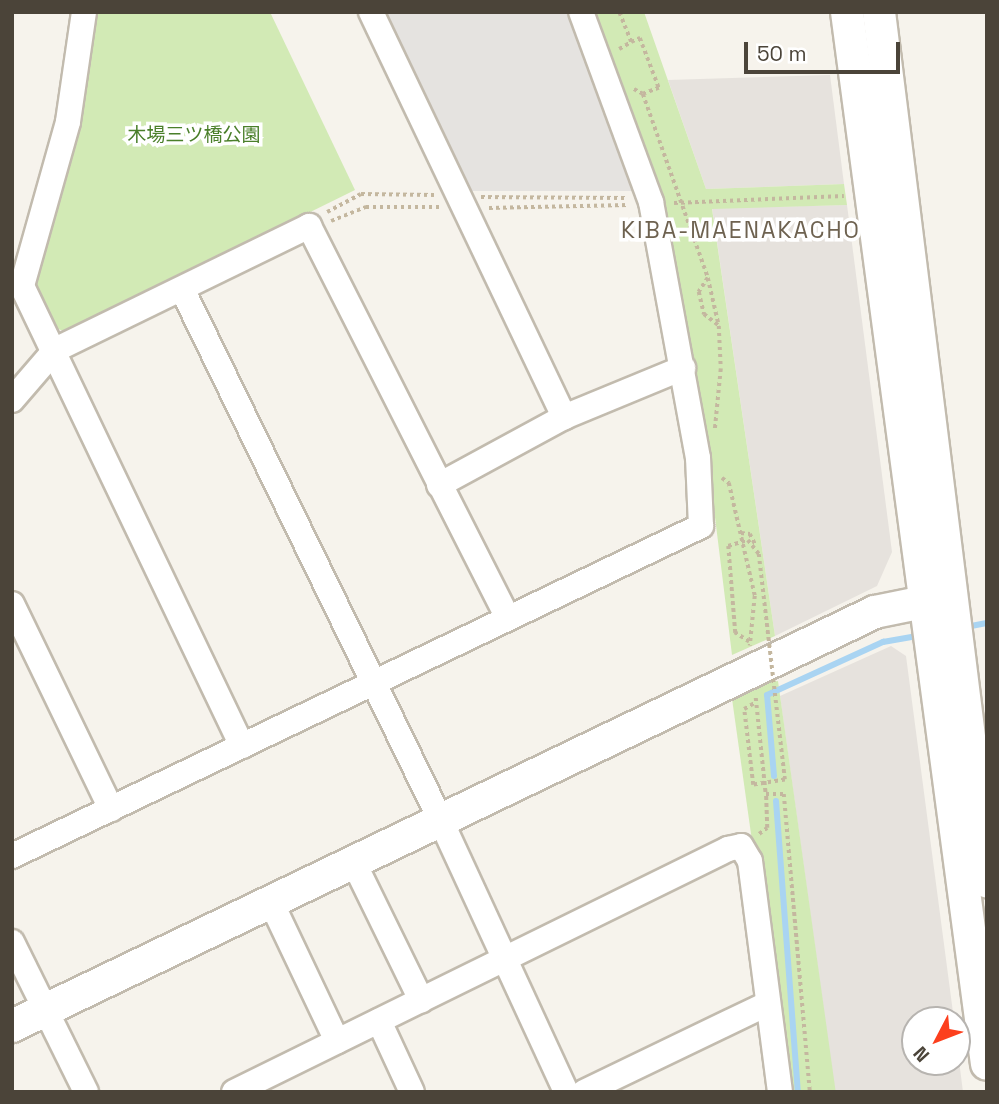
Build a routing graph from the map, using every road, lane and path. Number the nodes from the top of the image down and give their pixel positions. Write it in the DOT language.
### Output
graph roads {
  1 [pos="84,12"];
  2 [pos="371,12"];
  3 [pos="582,12"];
  4 [pos="620,12"];
  5 [pos="847,12"];
  6 [pos="878,12"];
  7 [pos="631,42"];
  8 [pos="623,59"];
  9 [pos="631,80"];
  10 [pos="643,94"];
  11 [pos="629,199"];
  12 [pos="462,201"];
  13 [pos="309,226"];
  14 [pos="708,278"];
  15 [pos="182,289"];
  16 [pos="719,326"];
  17 [pos="55,350"];
  18 [pos="683,368"];
  19 [pos="12,400"];
  20 [pos="564,417"];
  21 [pos="715,442"];
  22 [pos="719,466"];
  23 [pos="439,485"];
  24 [pos="741,533"];
  25 [pos="756,546"];
  26 [pos="937,598"];
  27 [pos="12,604"];
  28 [pos="508,618"];
  29 [pos="752,655"];
  30 [pos="370,682"];
  31 [pos="756,702"];
  32 [pos="242,746"];
  33 [pos="765,794"];
  34 [pos="111,808"];
  35 [pos="441,821"];
  36 [pos="741,846"];
  37 [pos="12,856"];
  38 [pos="354,863"];
  39 [pos="987,881"];
  40 [pos="271,902"];
  41 [pos="12,942"];
  42 [pos="503,960"];
  43 [pos="421,1000"];
  44 [pos="766,1004"];
  45 [pos="44,1010"];
  46 [pos="379,1021"];
  47 [pos="12,1026"];
  48 [pos="337,1041"];
  49 [pos="987,1064"];
  50 [pos="245,1089"];
  51 [pos="86,1092"];
  52 [pos="412,1092"];
  53 [pos="566,1092"];
  54 [pos="584,1092"];
  55 [pos="780,1092"];
  56 [pos="810,1092"];
  1 -- 17 [label="street"];
  2 -- 12 [label="street"];
  3 -- 18 [label="street"];
  4 -- 7 [label="path"];
  5 -- 26 [label="street"];
  6 -- 26 [label="street"];
  7 -- 8 [label="path"];
  7 -- 10 [label="path"];
  9 -- 10 [label="path"];
  10 -- 14 [label="path"];
  11 -- 12 [label="path"];
  12 -- 13 [label="path"];
  12 -- 13 [label="path"];
  12 -- 20 [label="street"];
  13 -- 15 [label="street"];
  13 -- 23 [label="street"];
  14 -- 16 [label="path"];
  14 -- 16 [label="path"];
  15 -- 17 [label="street"];
  15 -- 30 [label="street"];
  16 -- 21 [label="path"];
  17 -- 19 [label="street"];
  17 -- 32 [label="street"];
  18 -- 20 [label="street"];
  18 -- 28 [label="street"];
  20 -- 23 [label="street"];
  22 -- 24 [label="path"];
  23 -- 28 [label="street"];
  24 -- 25 [label="path, bridge"];
  24 -- 29 [label="path"];
  25 -- 29 [label="path, bridge"];
  25 -- 31 [label="path, bridge"];
  26 -- 29 [label="street"];
  26 -- 39 [label="street"];
  26 -- 49 [label="street"];
  27 -- 34 [label="street"];
  28 -- 30 [label="street"];
  29 -- 31 [label="path"];
  29 -- 35 [label="street"];
  30 -- 32 [label="street"];
  30 -- 35 [label="street"];
  31 -- 33 [label="path"];
  32 -- 34 [label="street"];
  33 -- 36 [label="path"];
  33 -- 56 [label="path"];
  34 -- 37 [label="street"];
  35 -- 38 [label="street"];
  35 -- 42 [label="street"];
  36 -- 42 [label="street"];
  36 -- 44 [label="street"];
  38 -- 40 [label="street"];
  38 -- 43 [label="street"];
  40 -- 45 [label="street"];
  40 -- 48 [label="street"];
  41 -- 45 [label="street"];
  42 -- 43 [label="street"];
  42 -- 53 [label="street"];
  43 -- 46 [label="street"];
  44 -- 54 [label="street"];
  44 -- 55 [label="street"];
  45 -- 47 [label="street"];
  45 -- 51 [label="street"];
  46 -- 48 [label="street"];
  46 -- 52 [label="street"];
  48 -- 50 [label="street"];
}
